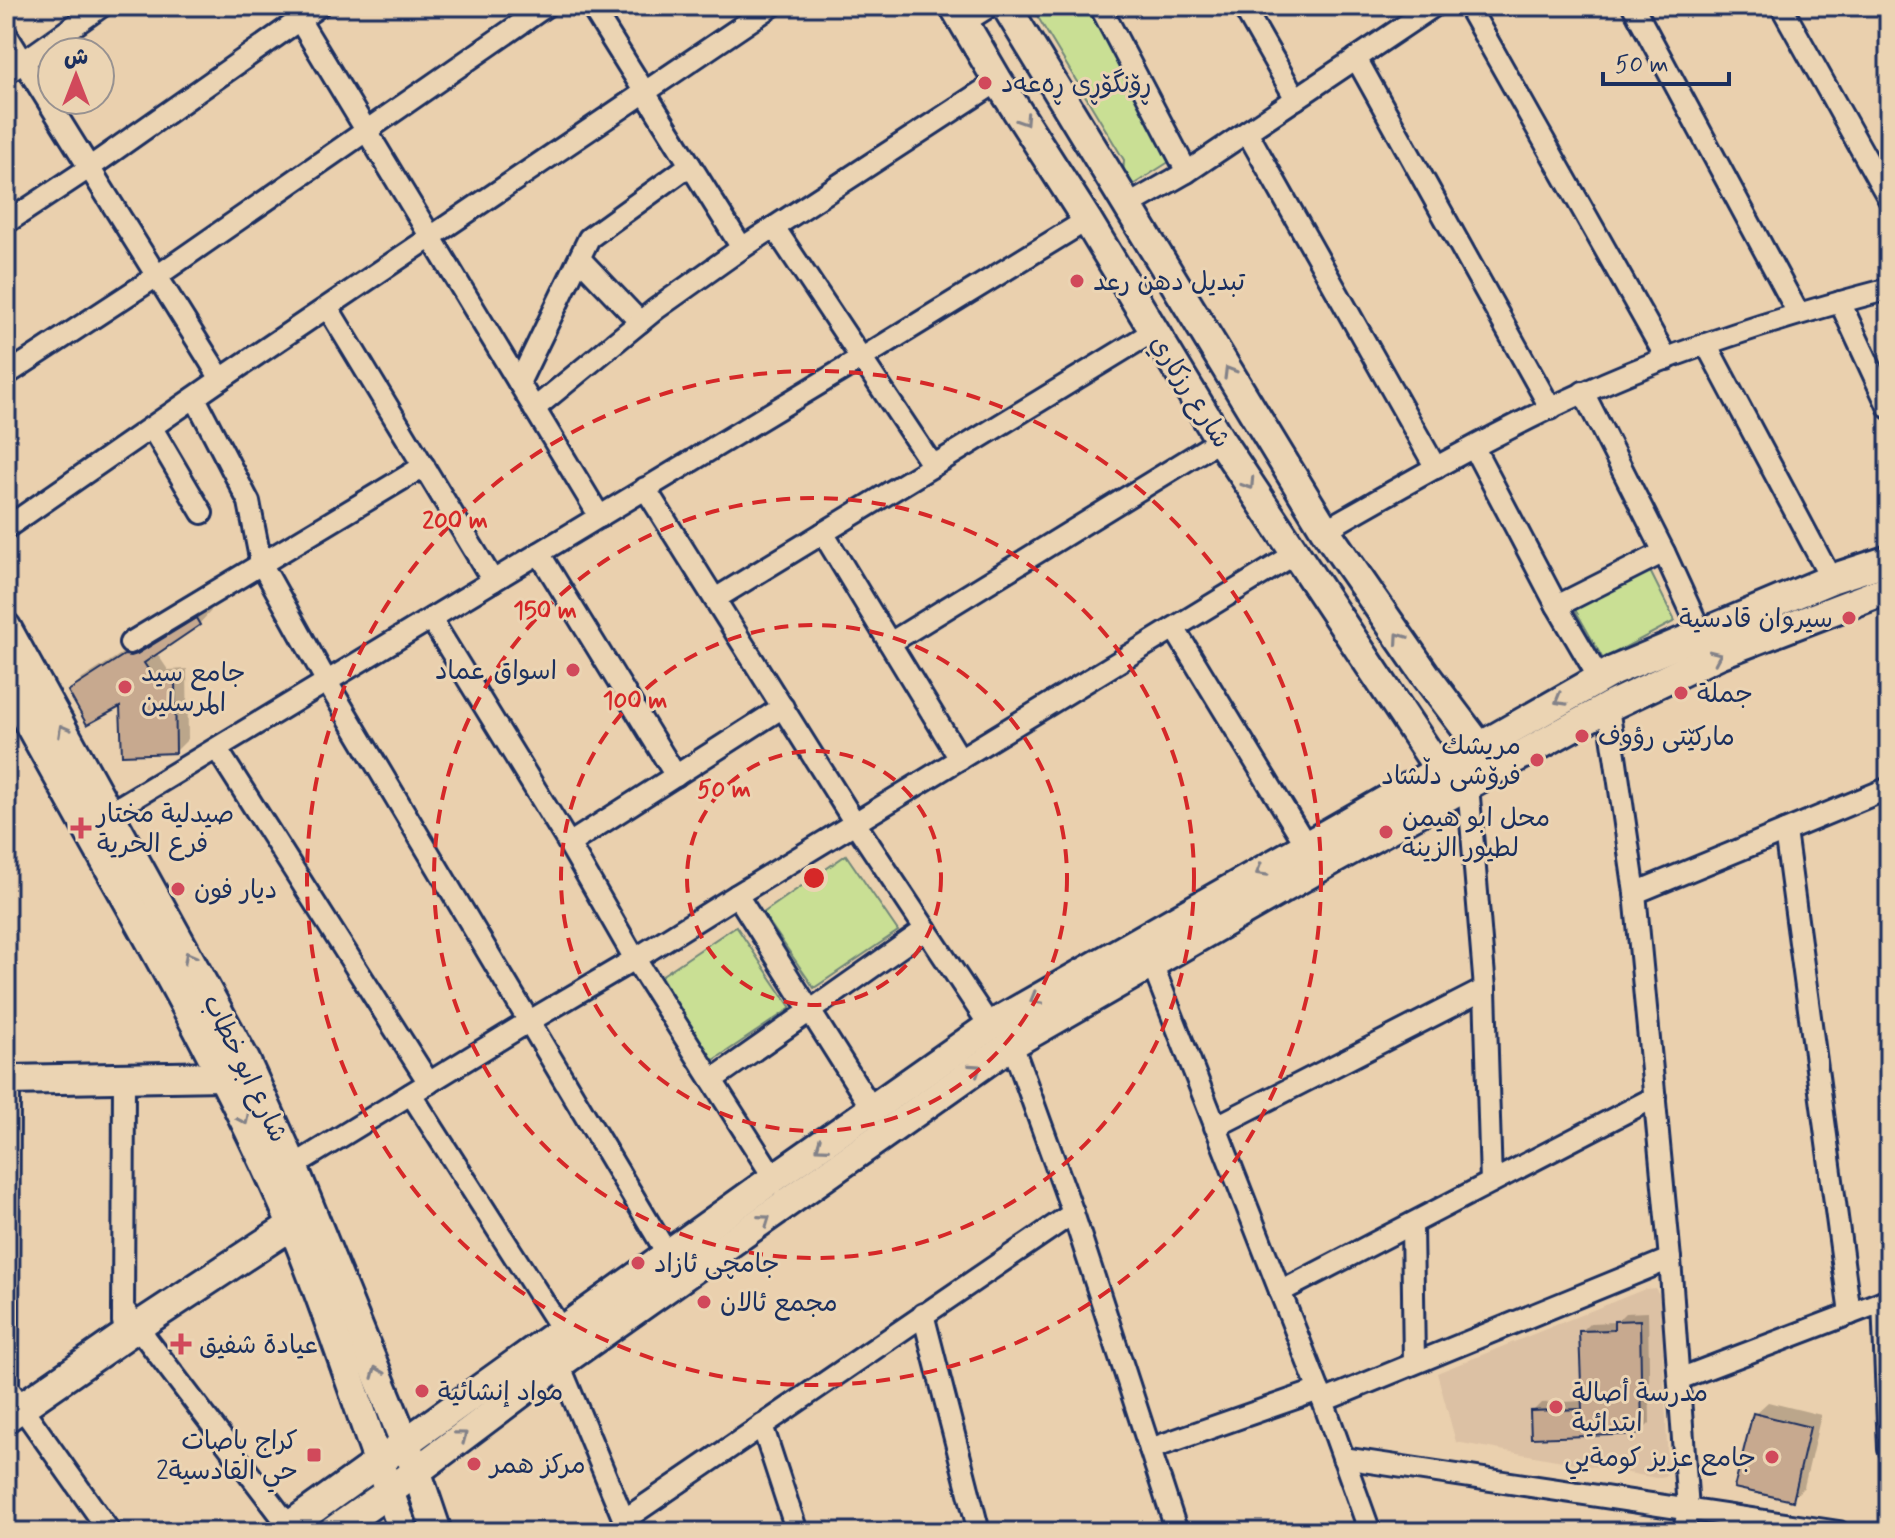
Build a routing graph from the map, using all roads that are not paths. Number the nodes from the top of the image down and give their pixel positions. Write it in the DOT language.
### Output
graph roads {
  1 [pos="102,6"];
  2 [pos="319,6"];
  3 [pos="546,6"];
  4 [pos="591,6"];
  5 [pos="772,6"];
  6 [pos="990,6"];
  7 [pos="1006,6"];
  8 [pos="1100,6"];
  9 [pos="1243,6"];
  10 [pos="1434,6"];
  11 [pos="1468,6"];
  12 [pos="1633,6"];
  13 [pos="1781,6"];
  14 [pos="295,13"];
  15 [pos="958,14"];
  16 [pos="6,34"];
  17 [pos="1356,58"];
  18 [pos="15,68"];
  19 [pos="998,81"];
  20 [pos="645,92"];
  21 [pos="1296,99"];
  22 [pos="366,130"];
  23 [pos="1247,132"];
  24 [pos="690,165"];
  25 [pos="89,168"];
  26 [pos="1187,172"];
  27 [pos="1889,199"];
  28 [pos="1129,205"];
  29 [pos="1087,220"];
  30 [pos="6,223"];
  31 [pos="774,227"];
  32 [pos="431,238"];
  33 [pos="742,248"];
  34 [pos="580,259"];
  35 [pos="157,276"];
  36 [pos="1889,289"];
  37 [pos="1840,302"];
  38 [pos="328,308"];
  39 [pos="1798,313"];
  40 [pos="640,322"];
  41 [pos="1154,331"];
  42 [pos="1706,344"];
  43 [pos="862,358"];
  44 [pos="1667,359"];
  45 [pos="6,375"];
  46 [pos="221,379"];
  47 [pos="519,383"];
  48 [pos="1583,392"];
  49 [pos="195,398"];
  50 [pos="1889,408"];
  51 [pos="534,409"];
  52 [pos="1551,409"];
  53 [pos="152,428"];
  54 [pos="1220,440"];
  55 [pos="1474,448"];
  56 [pos="424,466"];
  57 [pos="933,466"];
  58 [pos="1436,468"];
  59 [pos="645,488"];
  60 [pos="202,513"];
  61 [pos="600,517"];
  62 [pos="6,528"];
  63 [pos="1325,530"];
  64 [pos="823,533"];
  65 [pos="1664,552"];
  66 [pos="539,553"];
  67 [pos="1295,554"];
  68 [pos="1889,560"];
  69 [pos="261,563"];
  70 [pos="1831,579"];
  71 [pos="493,581"];
  72 [pos="1889,589"];
  73 [pos="715,599"];
  74 [pos="1557,606"];
  75 [pos="431,619"];
  76 [pos="6,627"];
  77 [pos="1174,628"];
  78 [pos="1701,633"];
  79 [pos="130,643"];
  80 [pos="890,643"];
  81 [pos="1652,653"];
  82 [pos="1427,677"];
  83 [pos="1599,678"];
  84 [pos="1665,680"];
  85 [pos="6,682"];
  86 [pos="327,682"];
  87 [pos="1393,701"];
  88 [pos="783,707"];
  89 [pos="1608,707"];
  90 [pos="1479,746"];
  91 [pos="217,749"];
  92 [pos="960,759"];
  93 [pos="1439,769"];
  94 [pos="676,776"];
  95 [pos="1468,785"];
  96 [pos="1889,788"];
  97 [pos="109,813"];
  98 [pos="855,823"];
  99 [pos="1785,831"];
  100 [pos="569,844"];
  101 [pos="1306,845"];
  102 [pos="1635,893"];
  103 [pos="737,895"];
  104 [pos="926,929"];
  105 [pos="635,959"];
  106 [pos="1152,964"];
  107 [pos="1485,989"];
  108 [pos="1078,990"];
  109 [pos="810,1010"];
  110 [pos="528,1022"];
  111 [pos="990,1026"];
  112 [pos="1012,1044"];
  113 [pos="223,1076"];
  114 [pos="124,1078"];
  115 [pos="8,1080"];
  116 [pos="712,1080"];
  117 [pos="420,1088"];
  118 [pos="1655,1097"];
  119 [pos="872,1109"];
  120 [pos="1215,1127"];
  121 [pos="293,1166"];
  122 [pos="774,1178"];
  123 [pos="1491,1182"];
  124 [pos="1073,1213"];
  125 [pos="1412,1224"];
  126 [pos="292,1225"];
  127 [pos="668,1255"];
  128 [pos="1670,1259"];
  129 [pos="1280,1292"];
  130 [pos="1886,1300"];
  131 [pos="923,1314"];
  132 [pos="1850,1314"];
  133 [pos="128,1324"];
  134 [pos="562,1331"];
  135 [pos="1414,1363"];
  136 [pos="559,1364"];
  137 [pos="1679,1379"];
  138 [pos="1321,1396"];
  139 [pos="14,1413"];
  140 [pos="762,1425"];
  141 [pos="405,1442"];
  142 [pos="1150,1449"];
  143 [pos="1889,1449"];
  144 [pos="1343,1458"];
  145 [pos="380,1461"];
  146 [pos="416,1470"];
  147 [pos="389,1492"];
  148 [pos="1688,1509"];
  149 [pos="627,1526"];
  150 [pos="285,1529"];
  151 [pos="110,1532"];
  152 [pos="332,1532"];
  153 [pos="404,1532"];
  154 [pos="437,1532"];
  155 [pos="797,1532"];
  156 [pos="979,1532"];
  157 [pos="1177,1532"];
  158 [pos="1370,1532"];
  159 [pos="1684,1532"];
  160 [pos="1839,1532"];
  1 -- 18 [label="street"];
  2 -- 14 [label="street"];
  3 -- 22 [label="street"];
  4 -- 20 [label="street"];
  5 -- 20 [label="street"];
  6 -- 15 [label="street"];
  7 -- 28 [label="street, شارع رزكاري"];
  8 -- 26 [label="street"];
  9 -- 21 [label="street"];
  10 -- 17 [label="street"];
  11 -- 44 [label="street"];
  12 -- 39 [label="street"];
  13 -- 27 [label="street"];
  14 -- 22 [label="street"];
  14 -- 25 [label="street"];
  15 -- 19 [label="street, شارع رزكاري"];
  16 -- 18 [label="street"];
  17 -- 21 [label="street"];
  17 -- 52 [label="street"];
  18 -- 25 [label="street"];
  19 -- 29 [label="street, شارع رزكاري, one-way"];
  19 -- 31 [label="street"];
  20 -- 24 [label="street"];
  20 -- 32 [label="street"];
  21 -- 23 [label="street"];
  22 -- 32 [label="street"];
  22 -- 35 [label="street"];
  23 -- 26 [label="street"];
  23 -- 58 [label="street"];
  24 -- 33 [label="street"];
  24 -- 34 [label="street"];
  25 -- 30 [label="street"];
  25 -- 35 [label="street"];
  26 -- 28 [label="street"];
  63 -- 28 [label="street, شارع رزكاري, one-way"];
  29 -- 41 [label="street, شارع رزكاري"];
  29 -- 43 [label="street"];
  31 -- 33 [label="street"];
  31 -- 43 [label="street"];
  32 -- 38 [label="street"];
  32 -- 47 [label="street"];
  33 -- 40 [label="street"];
  34 -- 40 [label="street"];
  34 -- 47 [label="street"];
  35 -- 45 [label="street"];
  35 -- 46 [label="street"];
  36 -- 37 [label="street"];
  37 -- 39 [label="street"];
  37 -- 50 [label="street"];
  38 -- 46 [label="street"];
  38 -- 56 [label="street"];
  39 -- 42 [label="street"];
  40 -- 51 [label="street"];
  41 -- 54 [label="street, شارع رزكاري"];
  41 -- 57 [label="street"];
  42 -- 44 [label="street"];
  42 -- 70 [label="street"];
  43 -- 57 [label="street"];
  43 -- 59 [label="street"];
  44 -- 48 [label="street"];
  46 -- 49 [label="street"];
  47 -- 51 [label="street"];
  48 -- 52 [label="street"];
  48 -- 65 [label="street"];
  49 -- 53 [label="street"];
  49 -- 69 [label="street"];
  51 -- 61 [label="street"];
  52 -- 55 [label="street"];
  53 -- 60 [label="street"];
  53 -- 62 [label="street"];
  54 -- 67 [label="street, شارع رزكاري, one-way"];
  54 -- 80 [label="street"];
  55 -- 58 [label="street"];
  55 -- 74 [label="street"];
  56 -- 69 [label="street"];
  56 -- 71 [label="street"];
  57 -- 64 [label="street"];
  58 -- 63 [label="street"];
  59 -- 61 [label="street"];
  59 -- 73 [label="street"];
  61 -- 66 [label="street"];
  82 -- 63 [label="street, شارع رزكاري, one-way"];
  64 -- 73 [label="street"];
  64 -- 80 [label="street"];
  65 -- 74 [label="street"];
  65 -- 78 [label="street"];
  66 -- 71 [label="street"];
  66 -- 94 [label="street"];
  67 -- 77 [label="street"];
  67 -- 87 [label="street, شارع رزكاري"];
  68 -- 70 [label="street"];
  69 -- 79 [label="street"];
  69 -- 86 [label="street"];
  70 -- 78 [label="street"];
  71 -- 75 [label="street"];
  84 -- 72 [label="street, one-way"];
  73 -- 88 [label="street"];
  74 -- 83 [label="street"];
  75 -- 86 [label="street"];
  75 -- 100 [label="street"];
  97 -- 76 [label="street, شارع ابو خطاب, one-way"];
  77 -- 92 [label="street"];
  77 -- 101 [label="street"];
  78 -- 81 [label="street"];
  80 -- 92 [label="street"];
  81 -- 83 [label="street"];
  81 -- 84 [label="street"];
  82 -- 87 [label="street"];
  82 -- 90 [label="street, شارع رزكاري"];
  83 -- 90 [label="street, one-way"];
  84 -- 89 [label="street"];
  85 -- 113 [label="street, شارع ابو خطاب"];
  86 -- 91 [label="street"];
  86 -- 110 [label="street"];
  87 -- 93 [label="street, شارع رزكاري"];
  88 -- 94 [label="street"];
  88 -- 98 [label="street"];
  89 -- 95 [label="street"];
  89 -- 102 [label="street"];
  90 -- 93 [label="street"];
  91 -- 97 [label="street"];
  91 -- 117 [label="street"];
  92 -- 98 [label="street"];
  93 -- 101 [label="street"];
  94 -- 100 [label="street"];
  95 -- 106 [label="street"];
  95 -- 107 [label="street"];
  96 -- 99 [label="street"];
  121 -- 97 [label="street, شارع ابو خطاب, one-way"];
  98 -- 103 [label="street"];
  98 -- 104 [label="street"];
  99 -- 102 [label="street"];
  99 -- 132 [label="street"];
  100 -- 105 [label="street"];
  101 -- 108 [label="street, one-way"];
  102 -- 118 [label="street"];
  103 -- 105 [label="street"];
  103 -- 109 [label="street"];
  104 -- 109 [label="street"];
  104 -- 111 [label="street"];
  105 -- 110 [label="street"];
  105 -- 116 [label="street"];
  106 -- 108 [label="street"];
  106 -- 120 [label="street"];
  107 -- 120 [label="street"];
  107 -- 123 [label="street"];
  108 -- 111 [label="street, one-way"];
  108 -- 112 [label="street"];
  109 -- 116 [label="street"];
  109 -- 119 [label="street"];
  110 -- 117 [label="street"];
  110 -- 127 [label="street"];
  111 -- 119 [label="street"];
  112 -- 124 [label="street"];
  136 -- 112 [label="street, one-way"];
  113 -- 114 [label="street"];
  113 -- 126 [label="street, شارع ابو خطاب, one-way"];
  114 -- 115 [label="street"];
  114 -- 133 [label="street"];
  115 -- 139 [label="street"];
  116 -- 122 [label="street"];
  117 -- 121 [label="street"];
  117 -- 134 [label="street"];
  118 -- 123 [label="street"];
  118 -- 128 [label="street"];
  119 -- 122 [label="street, one-way"];
  120 -- 129 [label="street"];
  141 -- 121 [label="street, شارع ابو خطاب, one-way"];
  122 -- 127 [label="street"];
  123 -- 125 [label="street"];
  124 -- 131 [label="street"];
  124 -- 142 [label="street"];
  125 -- 129 [label="street"];
  125 -- 135 [label="street"];
  126 -- 133 [label="street"];
  126 -- 145 [label="street, شارع ابو خطاب"];
  127 -- 134 [label="street"];
  128 -- 135 [label="street"];
  128 -- 137 [label="street"];
  129 -- 138 [label="street"];
  130 -- 132 [label="street"];
  130 -- 143 [label="street"];
  131 -- 140 [label="street"];
  131 -- 156 [label="street"];
  132 -- 137 [label="street"];
  133 -- 139 [label="street"];
  133 -- 150 [label="street"];
  134 -- 141 [label="street"];
  135 -- 138 [label="street"];
  146 -- 136 [label="street, one-way"];
  136 -- 149 [label="street"];
  137 -- 148 [label="street"];
  138 -- 142 [label="street"];
  138 -- 144 [label="street"];
  139 -- 151 [label="street"];
  140 -- 149 [label="street"];
  140 -- 155 [label="street"];
  141 -- 145 [label="street"];
  141 -- 146 [label="street, شارع ابو خطاب"];
  142 -- 157 [label="street"];
  144 -- 148 [label="street"];
  144 -- 158 [label="street"];
  145 -- 147 [label="street, شارع ابو خطاب"];
  145 -- 150 [label="street"];
  146 -- 147 [label="street"];
  146 -- 154 [label="street, شارع ابو خطاب"];
  147 -- 152 [label="street"];
  147 -- 153 [label="street, شارع ابو خطاب"];
  148 -- 159 [label="street"];
  148 -- 160 [label="street"];
}
